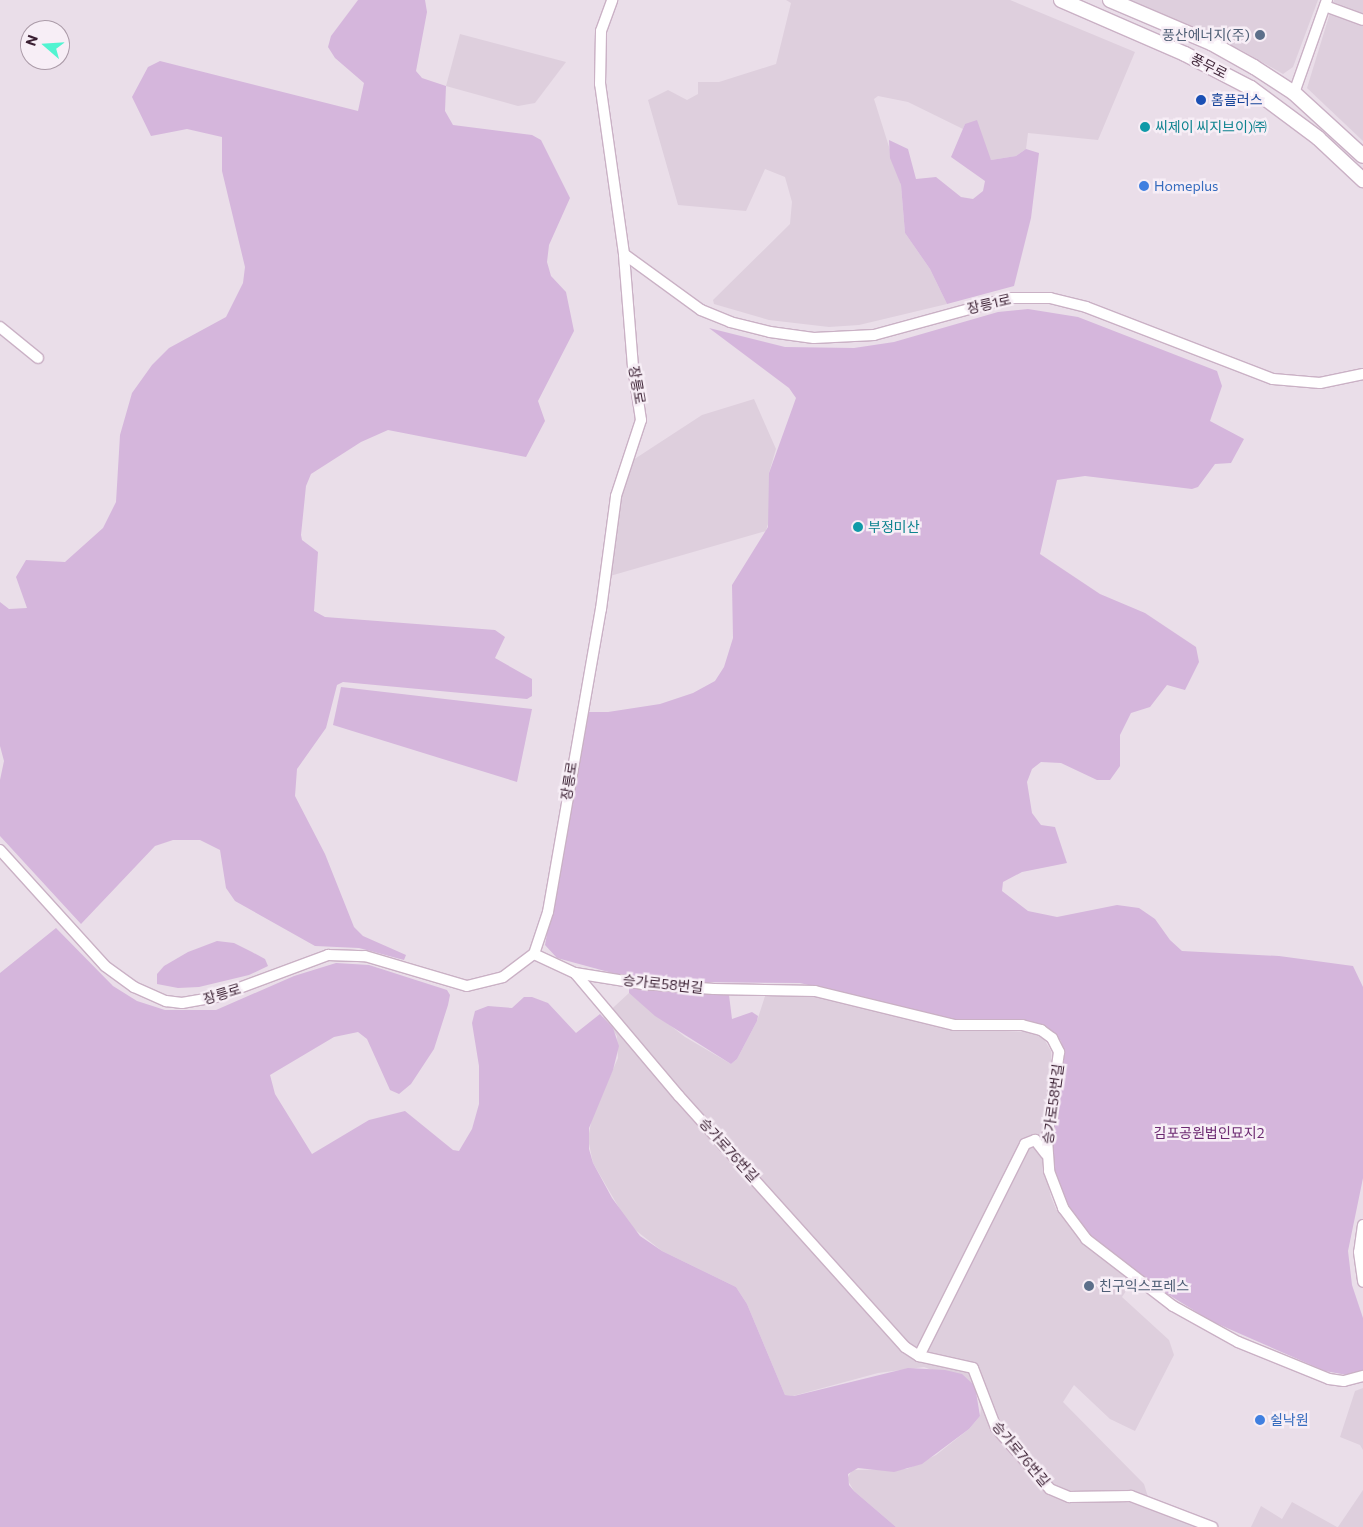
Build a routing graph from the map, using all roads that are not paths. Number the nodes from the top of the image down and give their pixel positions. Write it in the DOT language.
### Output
graph roads {
  1 [pos="612,0"];
  2 [pos="1061,0"];
  3 [pos="1110,0"];
  4 [pos="1326,3"];
  5 [pos="1363,20"];
  6 [pos="1294,94"];
  7 [pos="1363,156"];
  8 [pos="1363,180"];
  9 [pos="624,254"];
  10 [pos="0,327"];
  11 [pos="38,358"];
  12 [pos="1363,374"];
  13 [pos="0,850"];
  14 [pos="534,954"];
  15 [pos="575,973"];
  16 [pos="1046,1155"];
  17 [pos="1363,1225"];
  18 [pos="1363,1282"];
  19 [pos="919,1356"];
  20 [pos="1363,1376"];
  21 [pos="1212,1527"];
  1 -- 9 [label="street, 장릉로"];
  2 -- 8 [label="street, 풍무로"];
  3 -- 6 [label="street, 풍무로"];
  4 -- 5 [label="street"];
  4 -- 6 [label="street"];
  6 -- 7 [label="street, 풍무로"];
  9 -- 12 [label="street, 장릉1로"];
  9 -- 14 [label="street, 장릉로"];
  10 -- 11 [label="street"];
  13 -- 14 [label="street, 장릉로"];
  14 -- 15 [label="street, 승가로76번길"];
  15 -- 16 [label="street, 승가로58번길"];
  15 -- 19 [label="street, 승가로76번길"];
  16 -- 19 [label="street"];
  16 -- 20 [label="street, 승가로58번길"];
  17 -- 18 [label="street"];
  19 -- 21 [label="street, 승가로76번길"];
}
